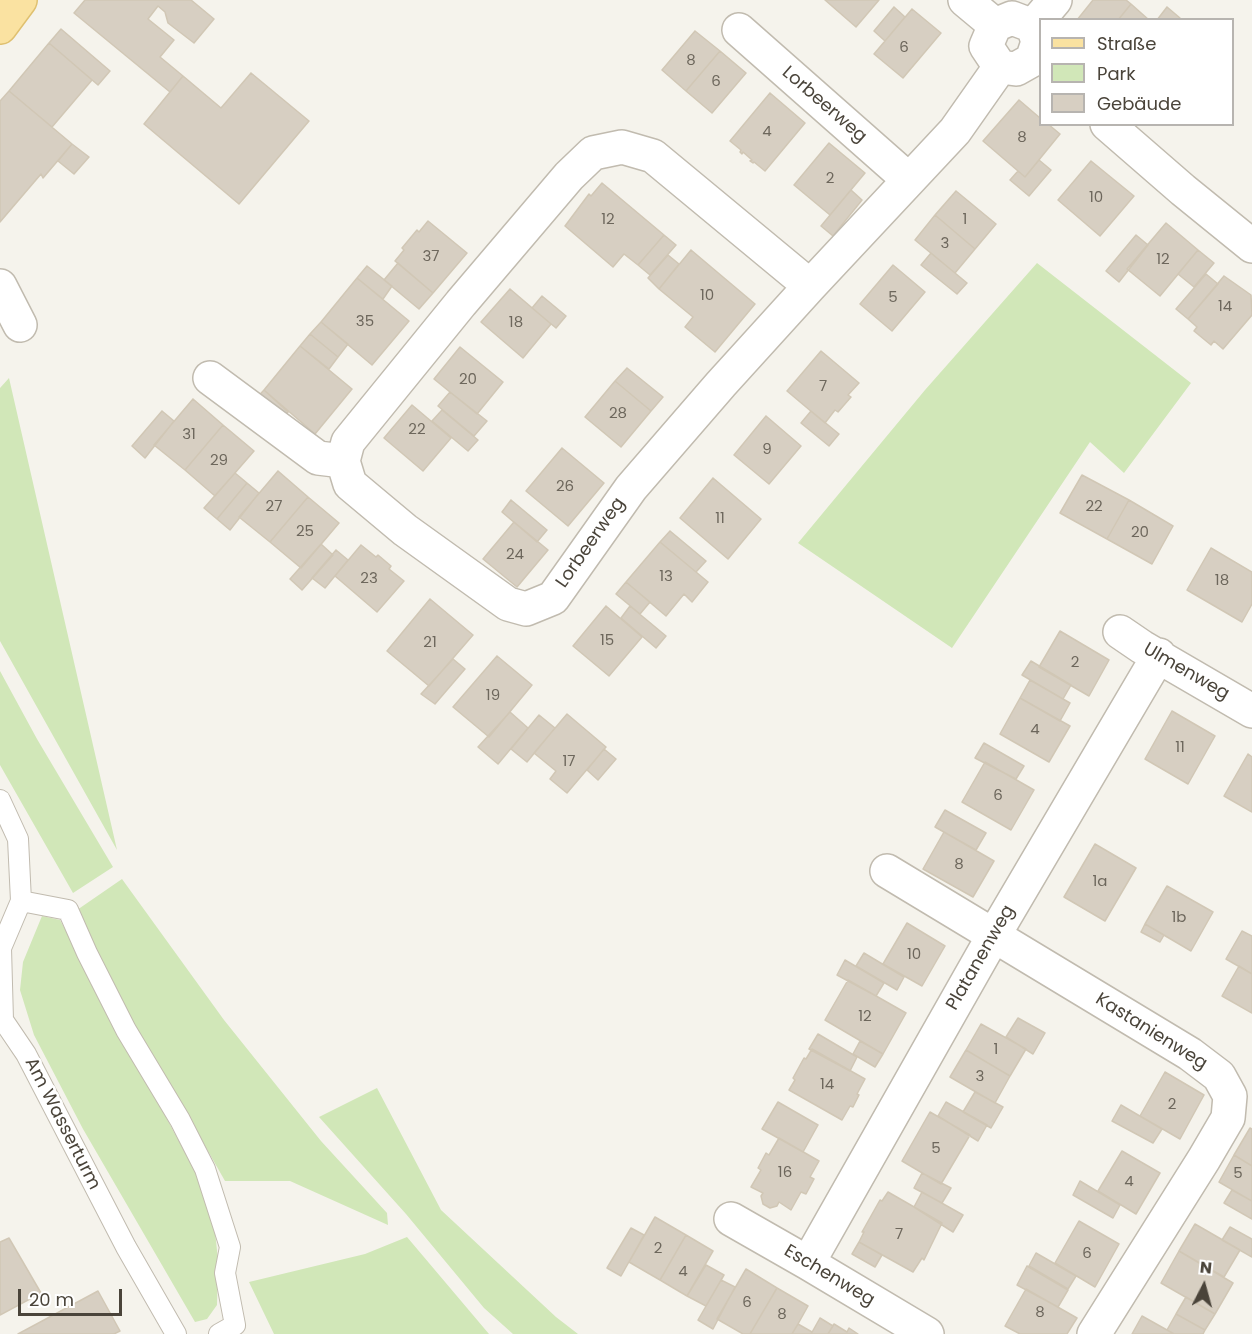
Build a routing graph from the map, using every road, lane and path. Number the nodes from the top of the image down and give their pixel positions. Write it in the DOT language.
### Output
graph roads {
  1 [pos="965,0"];
  2 [pos="1055,0"];
  3 [pos="1040,18"];
  4 [pos="1039,19"];
  5 [pos="995,25"];
  6 [pos="1033,26"];
  7 [pos="739,30"];
  8 [pos="1036,64"];
  9 [pos="1000,67"];
  10 [pos="1109,126"];
  11 [pos="909,180"];
  12 [pos="1252,246"];
  13 [pos="0,286"];
  14 [pos="810,286"];
  15 [pos="20,325"];
  16 [pos="210,378"];
  17 [pos="343,461"];
  18 [pos="1120,632"];
  19 [pos="1159,655"];
  20 [pos="1252,711"];
  21 [pos="0,800"];
  22 [pos="887,871"];
  23 [pos="21,901"];
  24 [pos="994,935"];
  25 [pos="0,948"];
  26 [pos="731,1220"];
  27 [pos="808,1263"];
  28 [pos="176,1334"];
  29 [pos="219,1334"];
  30 [pos="927,1334"];
  31 [pos="1094,1334"];
  1 -- 5 [label="street"];
  2 -- 3 [label="street"];
  4 -- 6 [label="street"];
  5 -- 6 [label="street"];
  5 -- 9 [label="street"];
  6 -- 8 [label="street"];
  7 -- 11 [label="street, Lorbeerweg"];
  8 -- 9 [label="street"];
  9 -- 11 [label="street, Lorbeerweg"];
  10 -- 12 [label="street"];
  11 -- 14 [label="street, Lorbeerweg"];
  13 -- 15 [label="street"];
  14 -- 17 [label="street"];
  14 -- 17 [label="street, Lorbeerweg"];
  16 -- 17 [label="street"];
  18 -- 19 [label="street, Ulmenweg"];
  19 -- 20 [label="street, Ulmenweg"];
  19 -- 24 [label="street, Platanenweg"];
  21 -- 23 [label="lane, Am Wasserturm"];
  22 -- 24 [label="street, Kastanienweg"];
  23 -- 25 [label="lane, Am Wasserturm"];
  23 -- 29 [label="lane"];
  24 -- 27 [label="street, Platanenweg"];
  24 -- 31 [label="street, Kastanienweg"];
  25 -- 28 [label="lane, Am Wasserturm"];
  26 -- 27 [label="street, Eschenweg"];
  27 -- 30 [label="street, Eschenweg"];
}
